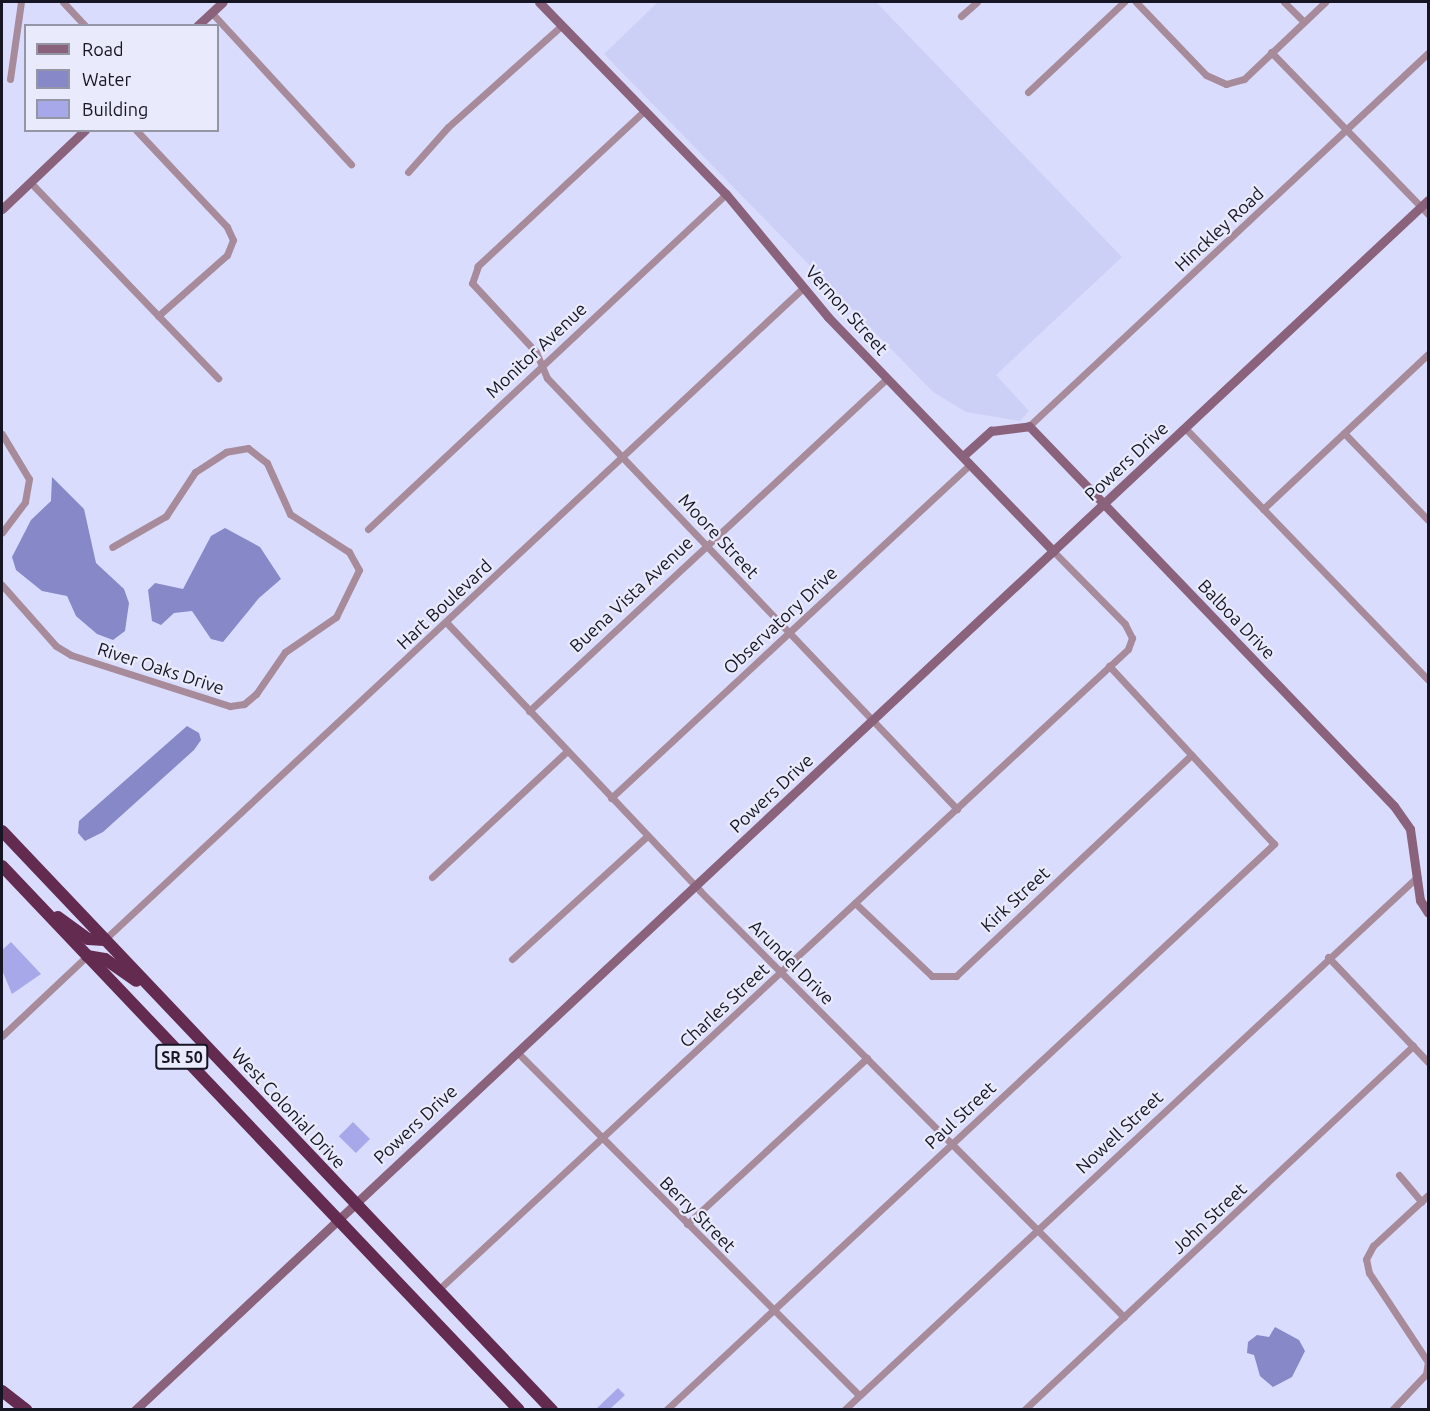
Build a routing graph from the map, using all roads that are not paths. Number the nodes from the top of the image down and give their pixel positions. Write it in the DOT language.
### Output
graph roads {
  1 [pos="21,2"];
  2 [pos="63,2"];
  3 [pos="223,2"];
  4 [pos="539,2"];
  5 [pos="977,2"];
  6 [pos="1124,2"];
  7 [pos="1136,2"];
  8 [pos="1284,2"];
  9 [pos="1325,2"];
  10 [pos="211,12"];
  11 [pos="962,16"];
  12 [pos="1304,22"];
  13 [pos="83,24"];
  14 [pos="199,24"];
  15 [pos="562,26"];
  16 [pos="1271,52"];
  17 [pos="1428,53"];
  18 [pos="10,80"];
  19 [pos="1028,92"];
  20 [pos="645,110"];
  21 [pos="1347,129"];
  22 [pos="84,132"];
  23 [pos="138,132"];
  24 [pos="351,164"];
  25 [pos="408,172"];
  26 [pos="30,182"];
  27 [pos="726,194"];
  28 [pos="1426,207"];
  29 [pos="2,209"];
  30 [pos="803,288"];
  31 [pos="158,316"];
  32 [pos="1428,354"];
  33 [pos="541,366"];
  34 [pos="218,378"];
  35 [pos="887,378"];
  36 [pos="1029,426"];
  37 [pos="1185,428"];
  38 [pos="1344,433"];
  39 [pos="2,434"];
  40 [pos="963,456"];
  41 [pos="623,457"];
  42 [pos="970,464"];
  43 [pos="1104,504"];
  44 [pos="1263,509"];
  45 [pos="1428,520"];
  46 [pos="368,529"];
  47 [pos="2,532"];
  48 [pos="706,545"];
  49 [pos="111,547"];
  50 [pos="1053,551"];
  51 [pos="2,585"];
  52 [pos="446,622"];
  53 [pos="789,633"];
  54 [pos="1132,638"];
  55 [pos="1109,666"];
  56 [pos="1428,680"];
  57 [pos="529,711"];
  58 [pos="873,720"];
  59 [pos="567,751"];
  60 [pos="1191,755"];
  61 [pos="611,798"];
  62 [pos="957,809"];
  63 [pos="2,831"];
  64 [pos="646,836"];
  65 [pos="2,866"];
  66 [pos="432,877"];
  67 [pos="1417,877"];
  68 [pos="696,886"];
  69 [pos="28,895"];
  70 [pos="855,903"];
  71 [pos="1428,913"];
  72 [pos="104,940"];
  73 [pos="87,957"];
  74 [pos="1328,957"];
  75 [pos="512,959"];
  76 [pos="781,972"];
  77 [pos="163,1002"];
  78 [pos="2,1036"];
  79 [pos="1413,1046"];
  80 [pos="517,1052"];
  81 [pos="867,1058"];
  82 [pos="1428,1062"];
  83 [pos="602,1140"];
  84 [pos="953,1142"];
  85 [pos="1399,1175"];
  86 [pos="1428,1195"];
  87 [pos="1422,1202"];
  88 [pos="354,1204"];
  89 [pos="336,1220"];
  90 [pos="687,1224"];
  91 [pos="1039,1227"];
  92 [pos="437,1291"];
  93 [pos="772,1310"];
  94 [pos="1124,1317"];
  95 [pos="2,1391"];
  96 [pos="859,1395"];
  97 [pos="26,1410"];
  98 [pos="135,1410"];
  99 [pos="519,1410"];
  100 [pos="552,1410"];
  101 [pos="666,1410"];
  102 [pos="844,1410"];
  103 [pos="1024,1410"];
  104 [pos="1392,1410"];
  1 -- 18 [label="street"];
  2 -- 13 [label="street"];
  3 -- 10 [label="street"];
  4 -- 15 [label="street, Vernon Street"];
  5 -- 11 [label="street"];
  6 -- 19 [label="street"];
  7 -- 16 [label="street"];
  8 -- 12 [label="street"];
  9 -- 12 [label="street"];
  10 -- 14 [label="street"];
  10 -- 24 [label="street"];
  12 -- 16 [label="street"];
  15 -- 20 [label="street, Vernon Street"];
  15 -- 25 [label="street"];
  16 -- 21 [label="street"];
  17 -- 21 [label="street, Hinckley Road"];
  20 -- 27 [label="street, Vernon Street"];
  20 -- 33 [label="street, Moore Street"];
  21 -- 28 [label="street"];
  21 -- 36 [label="street, Hinckley Road"];
  22 -- 26 [label="street"];
  23 -- 31 [label="street"];
  26 -- 29 [label="street"];
  26 -- 31 [label="street"];
  27 -- 30 [label="street, Vernon Street"];
  27 -- 33 [label="street, Monitor Avenue"];
  28 -- 37 [label="street, Powers Drive"];
  30 -- 35 [label="street, Vernon Street"];
  30 -- 41 [label="street, Hart Boulevard"];
  31 -- 34 [label="street"];
  32 -- 38 [label="street"];
  33 -- 41 [label="street, Moore Street"];
  33 -- 46 [label="street, Monitor Avenue"];
  35 -- 40 [label="street, Vernon Street"];
  35 -- 48 [label="street, Buena Vista Avenue"];
  36 -- 40 [label="street"];
  36 -- 43 [label="street, Balboa Drive"];
  37 -- 43 [label="street, Powers Drive"];
  37 -- 44 [label="street"];
  38 -- 44 [label="street"];
  38 -- 45 [label="street"];
  39 -- 47 [label="street"];
  40 -- 42 [label="street, Vernon Street"];
  41 -- 48 [label="street, Moore Street"];
  41 -- 52 [label="street, Hart Boulevard"];
  42 -- 50 [label="street, Vernon Street"];
  42 -- 53 [label="street, Observatory Drive"];
  43 -- 50 [label="street, Powers Drive"];
  43 -- 67 [label="street, Balboa Drive"];
  44 -- 56 [label="street"];
  48 -- 53 [label="street, Moore Street"];
  48 -- 57 [label="street, Buena Vista Avenue"];
  49 -- 51 [label="street, River Oaks Drive"];
  50 -- 54 [label="street, Vernon Street"];
  50 -- 58 [label="street, Powers Drive"];
  52 -- 57 [label="street, Arundel Drive"];
  52 -- 72 [label="street, Hart Boulevard"];
  53 -- 58 [label="street, Moore Street"];
  53 -- 61 [label="street, Observatory Drive"];
  54 -- 55 [label="street, Charles Street"];
  55 -- 60 [label="street"];
  55 -- 62 [label="street, Charles Street"];
  57 -- 59 [label="street, Arundel Drive"];
  58 -- 62 [label="street, Moore Street"];
  58 -- 68 [label="street, Powers Drive"];
  59 -- 61 [label="street, Arundel Drive"];
  59 -- 66 [label="street"];
  60 -- 70 [label="street, Kirk Street"];
  60 -- 84 [label="street, Paul Street"];
  61 -- 64 [label="street, Arundel Drive"];
  62 -- 70 [label="street, Charles Street"];
  63 -- 72 [label="highway, West Colonial Drive / SR 50"];
  64 -- 68 [label="street, Arundel Drive"];
  64 -- 75 [label="street"];
  65 -- 69 [label="highway, SR 50"];
  67 -- 71 [label="street, Balboa Drive"];
  67 -- 74 [label="street, Nowell Street"];
  68 -- 76 [label="street, Arundel Drive"];
  68 -- 80 [label="street, Powers Drive"];
  69 -- 72 [label="highway"];
  69 -- 73 [label="highway, SR 50"];
  70 -- 76 [label="street, Charles Street"];
  72 -- 77 [label="highway, West Colonial Drive / SR 50"];
  73 -- 77 [label="highway"];
  73 -- 78 [label="street"];
  73 -- 89 [label="highway, SR 50"];
  74 -- 79 [label="street"];
  74 -- 91 [label="street, Nowell Street"];
  76 -- 81 [label="street, Arundel Drive"];
  76 -- 83 [label="street, Charles Street"];
  77 -- 88 [label="highway, West Colonial Drive / SR 50"];
  79 -- 82 [label="street"];
  79 -- 94 [label="street, John Street"];
  80 -- 83 [label="street, Berry Street"];
  80 -- 88 [label="street, Powers Drive"];
  81 -- 84 [label="street, Arundel Drive"];
  81 -- 90 [label="street"];
  83 -- 90 [label="street, Berry Street"];
  83 -- 92 [label="street, Charles Street"];
  84 -- 91 [label="street, Arundel Drive"];
  84 -- 93 [label="street, Paul Street"];
  85 -- 87 [label="street"];
  86 -- 87 [label="street"];
  87 -- 104 [label="street"];
  88 -- 89 [label="street, Powers Drive"];
  88 -- 92 [label="highway, West Colonial Drive / SR 50"];
  89 -- 98 [label="street, Powers Drive"];
  89 -- 99 [label="highway, SR 50"];
  90 -- 93 [label="street, Berry Street"];
  91 -- 94 [label="street, Arundel Drive"];
  91 -- 96 [label="street, Nowell Street"];
  92 -- 100 [label="highway, West Colonial Drive / SR 50"];
  93 -- 96 [label="street, Berry Street"];
  93 -- 101 [label="street, Paul Street"];
  94 -- 103 [label="street, John Street"];
  95 -- 97 [label="highway"];
  96 -- 102 [label="street, Nowell Street"];
}
